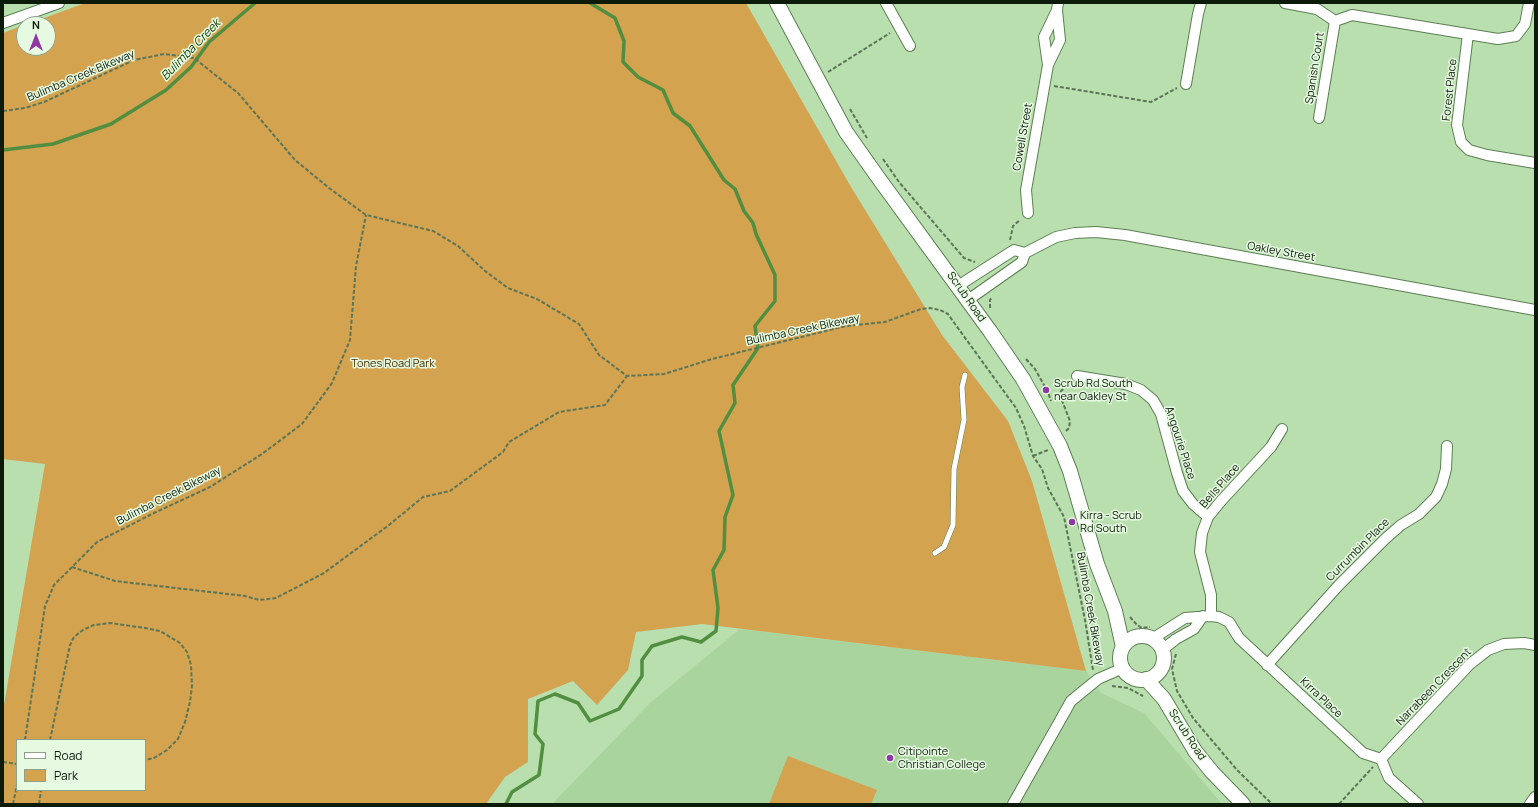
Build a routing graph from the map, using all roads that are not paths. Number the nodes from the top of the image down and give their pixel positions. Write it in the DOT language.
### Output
graph roads {
  1 [pos="59,3"];
  2 [pos="777,3"];
  3 [pos="886,3"];
  4 [pos="1201,3"];
  5 [pos="1285,3"];
  6 [pos="1529,3"];
  7 [pos="1058,7"];
  8 [pos="1335,21"];
  9 [pos="3,23"];
  10 [pos="1468,34"];
  11 [pos="910,46"];
  12 [pos="1048,65"];
  13 [pos="1186,84"];
  14 [pos="1319,118"];
  15 [pos="1535,163"];
  16 [pos="1028,213"];
  17 [pos="1025,253"];
  18 [pos="958,286"];
  19 [pos="968,300"];
  20 [pos="1535,310"];
  21 [pos="965,375"];
  22 [pos="1077,376"];
  23 [pos="1282,429"];
  24 [pos="1447,446"];
  25 [pos="1208,517"];
  26 [pos="935,553"];
  27 [pos="1115,612"];
  28 [pos="1207,616"];
  29 [pos="1137,637"];
  30 [pos="1152,639"];
  31 [pos="1535,645"];
  32 [pos="1123,647"];
  33 [pos="1162,650"];
  34 [pos="1267,664"];
  35 [pos="1123,668"];
  36 [pos="1160,670"];
  37 [pos="1146,679"];
  38 [pos="1166,693"];
  39 [pos="1381,759"];
  40 [pos="1535,797"];
  41 [pos="1013,804"];
  42 [pos="1243,804"];
  43 [pos="1418,804"];
  44 [pos="1530,804"];
  1 -- 9 [label="street"];
  2 -- 18 [label="street, Scrub Road"];
  3 -- 11 [label="street"];
  4 -- 13 [label="street"];
  5 -- 8 [label="street"];
  6 -- 10 [label="street"];
  7 -- 12 [label="street, Cowell Street"];
  7 -- 12 [label="street, Cowell Street"];
  8 -- 10 [label="street"];
  8 -- 14 [label="street, Spanish Court"];
  10 -- 15 [label="street, Forest Place"];
  12 -- 16 [label="street, Cowell Street"];
  17 -- 18 [label="street"];
  17 -- 19 [label="street, Oakley Street"];
  17 -- 20 [label="street, Oakley Street"];
  18 -- 19 [label="street, Scrub Road"];
  19 -- 27 [label="street, Scrub Road"];
  21 -- 26 [label="lane"];
  22 -- 25 [label="street, Angourie Place"];
  23 -- 25 [label="street, Bells Place"];
  24 -- 34 [label="street, Currumbin Place"];
  25 -- 28 [label="street, Bells Place"];
  27 -- 29 [label="street, Scrub Road"];
  27 -- 32 [label="street, Scrub Road"];
  28 -- 30 [label="street, Kirra Place"];
  28 -- 33 [label="street"];
  28 -- 34 [label="street, Kirra Place"];
  29 -- 30 [label="street"];
  29 -- 32 [label="street"];
  30 -- 33 [label="street"];
  31 -- 39 [label="street, Narrabeen Crescent"];
  32 -- 35 [label="street"];
  33 -- 36 [label="street"];
  34 -- 39 [label="street, Kirra Place"];
  35 -- 37 [label="street"];
  35 -- 41 [label="street"];
  36 -- 37 [label="street"];
  36 -- 38 [label="street, Scrub Road"];
  37 -- 38 [label="street, Scrub Road"];
  38 -- 42 [label="street, Scrub Road"];
  39 -- 43 [label="street"];
  40 -- 44 [label="street"];
}
